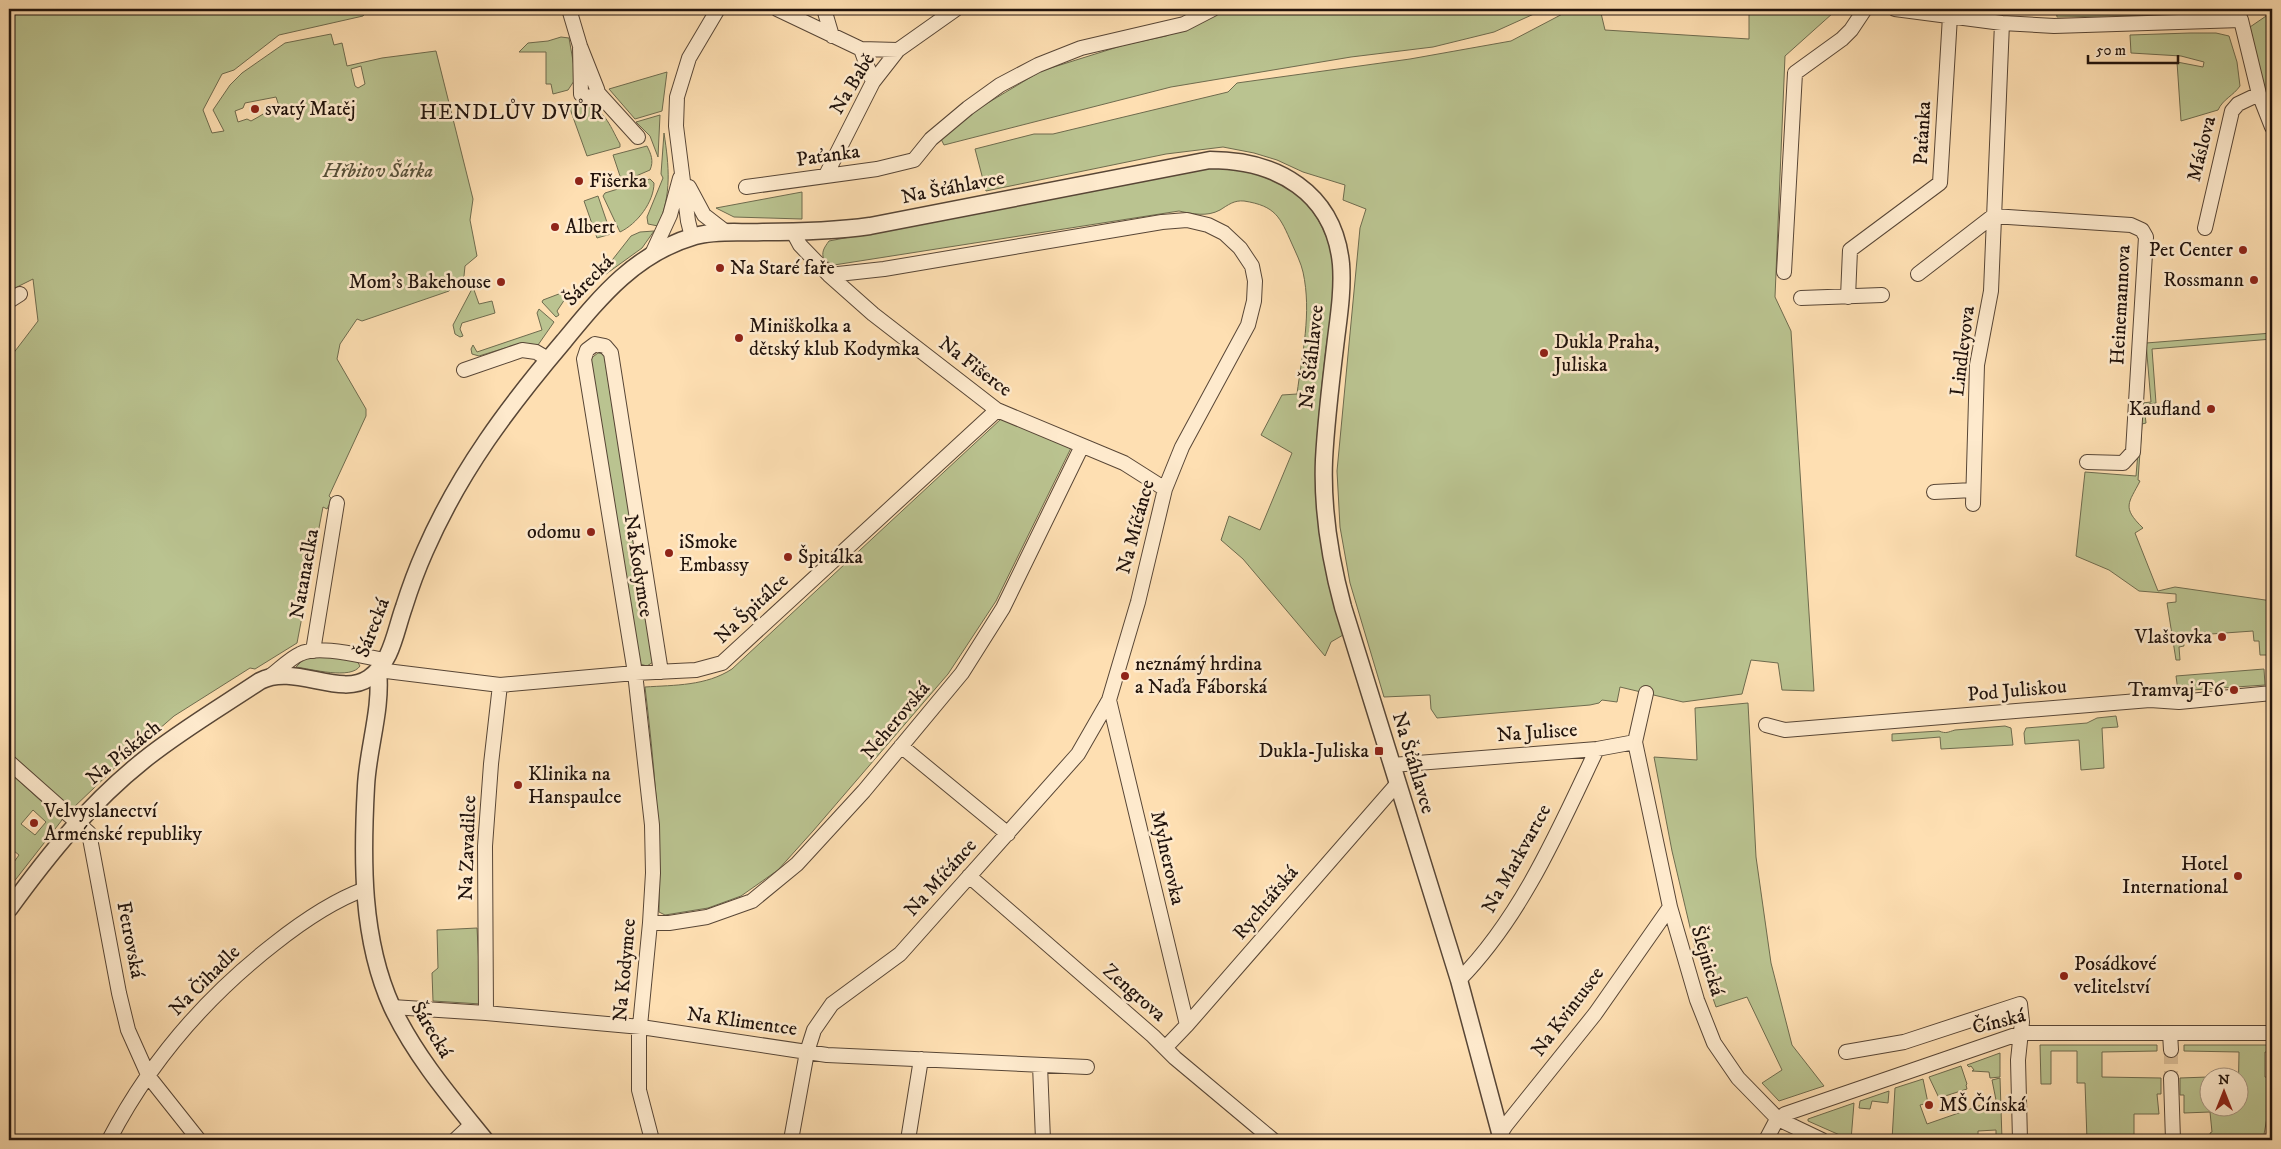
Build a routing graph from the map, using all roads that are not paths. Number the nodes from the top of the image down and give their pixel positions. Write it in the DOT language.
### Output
graph roads {
  1 [pos="569,9"];
  2 [pos="718,9"];
  3 [pos="778,9"];
  4 [pos="824,9"];
  5 [pos="956,9"];
  6 [pos="1213,9"];
  7 [pos="1865,9"];
  8 [pos="1895,9"];
  9 [pos="2238,14"];
  10 [pos="1950,16"];
  11 [pos="2002,23"];
  12 [pos="832,36"];
  13 [pos="861,49"];
  14 [pos="898,50"];
  15 [pos="873,82"];
  16 [pos="2259,94"];
  17 [pos="2272,127"];
  18 [pos="638,137"];
  19 [pos="682,170"];
  20 [pos="826,175"];
  21 [pos="746,187"];
  22 [pos="1994,216"];
  23 [pos="2205,228"];
  24 [pos="726,232"];
  25 [pos="793,232"];
  26 [pos="692,237"];
  27 [pos="652,254"];
  28 [pos="1784,272"];
  29 [pos="1918,274"];
  30 [pos="830,275"];
  31 [pos="1882,295"];
  32 [pos="1848,297"];
  33 [pos="1801,298"];
  34 [pos="548,359"];
  35 [pos="464,370"];
  36 [pos="998,410"];
  37 [pos="1082,446"];
  38 [pos="2087,462"];
  39 [pos="1165,489"];
  40 [pos="1934,492"];
  41 [pos="337,503"];
  42 [pos="313,651"];
  43 [pos="381,665"];
  44 [pos="661,672"];
  45 [pos="635,673"];
  46 [pos="269,677"];
  47 [pos="500,686"];
  48 [pos="1646,693"];
  49 [pos="2272,693"];
  50 [pos="1109,700"];
  51 [pos="1766,725"];
  52 [pos="1635,742"];
  53 [pos="901,746"];
  54 [pos="1597,749"];
  55 [pos="9,762"];
  56 [pos="1392,765"];
  57 [pos="1397,784"];
  58 [pos="77,822"];
  59 [pos="1008,834"];
  60 [pos="969,876"];
  61 [pos="365,889"];
  62 [pos="1670,907"];
  63 [pos="9,909"];
  64 [pos="650,923"];
  65 [pos="1459,980"];
  66 [pos="392,1007"];
  67 [pos="486,1013"];
  68 [pos="1187,1026"];
  69 [pos="641,1028"];
  70 [pos="2022,1028"];
  71 [pos="2170,1033"];
  72 [pos="2272,1033"];
  73 [pos="1165,1048"];
  74 [pos="2170,1050"];
  75 [pos="807,1052"];
  76 [pos="1846,1052"];
  77 [pos="921,1059"];
  78 [pos="1040,1065"];
  79 [pos="1087,1067"];
  80 [pos="148,1077"];
  81 [pos="2171,1078"];
  82 [pos="1778,1119"];
  83 [pos="472,1124"];
  84 [pos="1500,1138"];
  85 [pos="110,1140"];
  86 [pos="199,1140"];
  87 [pos="456,1140"];
  88 [pos="485,1140"];
  89 [pos="652,1140"];
  90 [pos="791,1140"];
  91 [pos="908,1140"];
  92 [pos="1043,1140"];
  93 [pos="1272,1140"];
  94 [pos="1766,1140"];
  95 [pos="1822,1140"];
  96 [pos="2020,1140"];
  97 [pos="2173,1140"];
  1 -- 18 [label="street"];
  2 -- 19 [label="street"];
  3 -- 12 [label="street"];
  4 -- 12 [label="street"];
  5 -- 14 [label="street, Na Babě"];
  6 -- 20 [label="street, Paťanka"];
  7 -- 28 [label="street"];
  8 -- 10 [label="street"];
  9 -- 11 [label="street"];
  9 -- 16 [label="street"];
  10 -- 11 [label="street"];
  10 -- 32 [label="street, Paťanka"];
  11 -- 22 [label="street, Lindleyova"];
  12 -- 13 [label="street"];
  13 -- 14 [label="street"];
  13 -- 15 [label="street"];
  14 -- 15 [label="street, Na Babě"];
  15 -- 20 [label="street, Na Babě"];
  16 -- 17 [label="street"];
  16 -- 23 [label="street, Máslova"];
  19 -- 24 [label="street"];
  19 -- 26 [label="street"];
  19 -- 27 [label="street"];
  20 -- 21 [label="street, Paťanka"];
  22 -- 29 [label="street"];
  22 -- 38 [label="street, Heinemannova"];
  22 -- 40 [label="street, Lindleyova"];
  24 -- 25 [label="street, Na Šťáhlavce"];
  24 -- 26 [label="street, Na Šťáhlavce"];
  25 -- 30 [label="street, Na Fišerce"];
  25 -- 56 [label="street, Na Šťáhlavce"];
  26 -- 27 [label="street, Šárecká"];
  27 -- 34 [label="street, Šárecká"];
  30 -- 36 [label="street, Na Fišerce"];
  30 -- 39 [label="street, Na Míčánce"];
  31 -- 32 [label="street"];
  32 -- 33 [label="street"];
  34 -- 35 [label="street"];
  34 -- 43 [label="street, Šárecká"];
  36 -- 37 [label="street, Na Fišerce"];
  36 -- 44 [label="street, Na Špitálce"];
  37 -- 39 [label="street, Na Fišerce"];
  37 -- 53 [label="street, Neherovská"];
  39 -- 50 [label="street, Na Míčánce"];
  41 -- 42 [label="street, Natanaelka"];
  42 -- 43 [label="street, Na Pískách"];
  42 -- 46 [label="street, Na Pískách"];
  43 -- 46 [label="street"];
  43 -- 47 [label="street, Na Špitálce"];
  43 -- 61 [label="street, Šárecká"];
  44 -- 45 [label="street, Na Špitálce"];
  44 -- 45 [label="street, Na Kodymce"];
  45 -- 47 [label="street, Na Špitálce"];
  45 -- 64 [label="street, Na Kodymce"];
  46 -- 58 [label="street, Na Pískách"];
  47 -- 67 [label="street, Na Zavadilce"];
  48 -- 52 [label="street"];
  49 -- 51 [label="street, Pod Juliskou"];
  50 -- 59 [label="street, Na Míčánce"];
  50 -- 68 [label="street, Mylnerovka"];
  52 -- 54 [label="street, Na Julisce"];
  52 -- 62 [label="street, Šlejnická"];
  53 -- 59 [label="street"];
  53 -- 64 [label="street, Neherovská"];
  54 -- 56 [label="street, Na Julisce"];
  54 -- 65 [label="street, Na Markvartce"];
  55 -- 58 [label="street, Fetrovská"];
  56 -- 57 [label="street, Na Šťáhlavce"];
  57 -- 65 [label="street, Na Šťáhlavce"];
  57 -- 68 [label="street, Rychtářská"];
  58 -- 63 [label="street, Na Pískách"];
  58 -- 80 [label="street, Fetrovská"];
  59 -- 60 [label="street, Na Míčánce"];
  60 -- 73 [label="street, Zengrova"];
  60 -- 75 [label="street, Na Míčánce"];
  61 -- 66 [label="street, Šárecká"];
  61 -- 80 [label="street, Na Čihadle"];
  62 -- 82 [label="street, Šlejnická"];
  62 -- 84 [label="street, Na Kvintusce"];
  64 -- 69 [label="street, Na Kodymce"];
  65 -- 84 [label="street, Na Šťáhlavce"];
  66 -- 67 [label="street, Na Klimentce"];
  66 -- 83 [label="street, Šárecká"];
  67 -- 69 [label="street, Na Klimentce"];
  68 -- 73 [label="street, Rychtářská"];
  69 -- 75 [label="street, Na Klimentce"];
  69 -- 89 [label="street, Na Kodymce"];
  70 -- 71 [label="street, Čínská"];
  70 -- 76 [label="street"];
  70 -- 82 [label="street, Čínská"];
  70 -- 96 [label="street"];
  71 -- 72 [label="street, Čínská"];
  71 -- 74 [label="street"];
  73 -- 93 [label="street, Zengrova"];
  75 -- 77 [label="street, Na Klimentce"];
  75 -- 90 [label="street, Na Míčánce"];
  77 -- 78 [label="street, Na Klimentce"];
  77 -- 91 [label="street"];
  78 -- 79 [label="street, Na Klimentce"];
  78 -- 92 [label="street"];
  80 -- 85 [label="street, Na Čihadle"];
  80 -- 86 [label="street, Fetrovská"];
  81 -- 97 [label="street"];
  82 -- 94 [label="street"];
  82 -- 95 [label="street, Šlejnická"];
  83 -- 87 [label="street"];
  83 -- 88 [label="street, Šárecká"];
}
